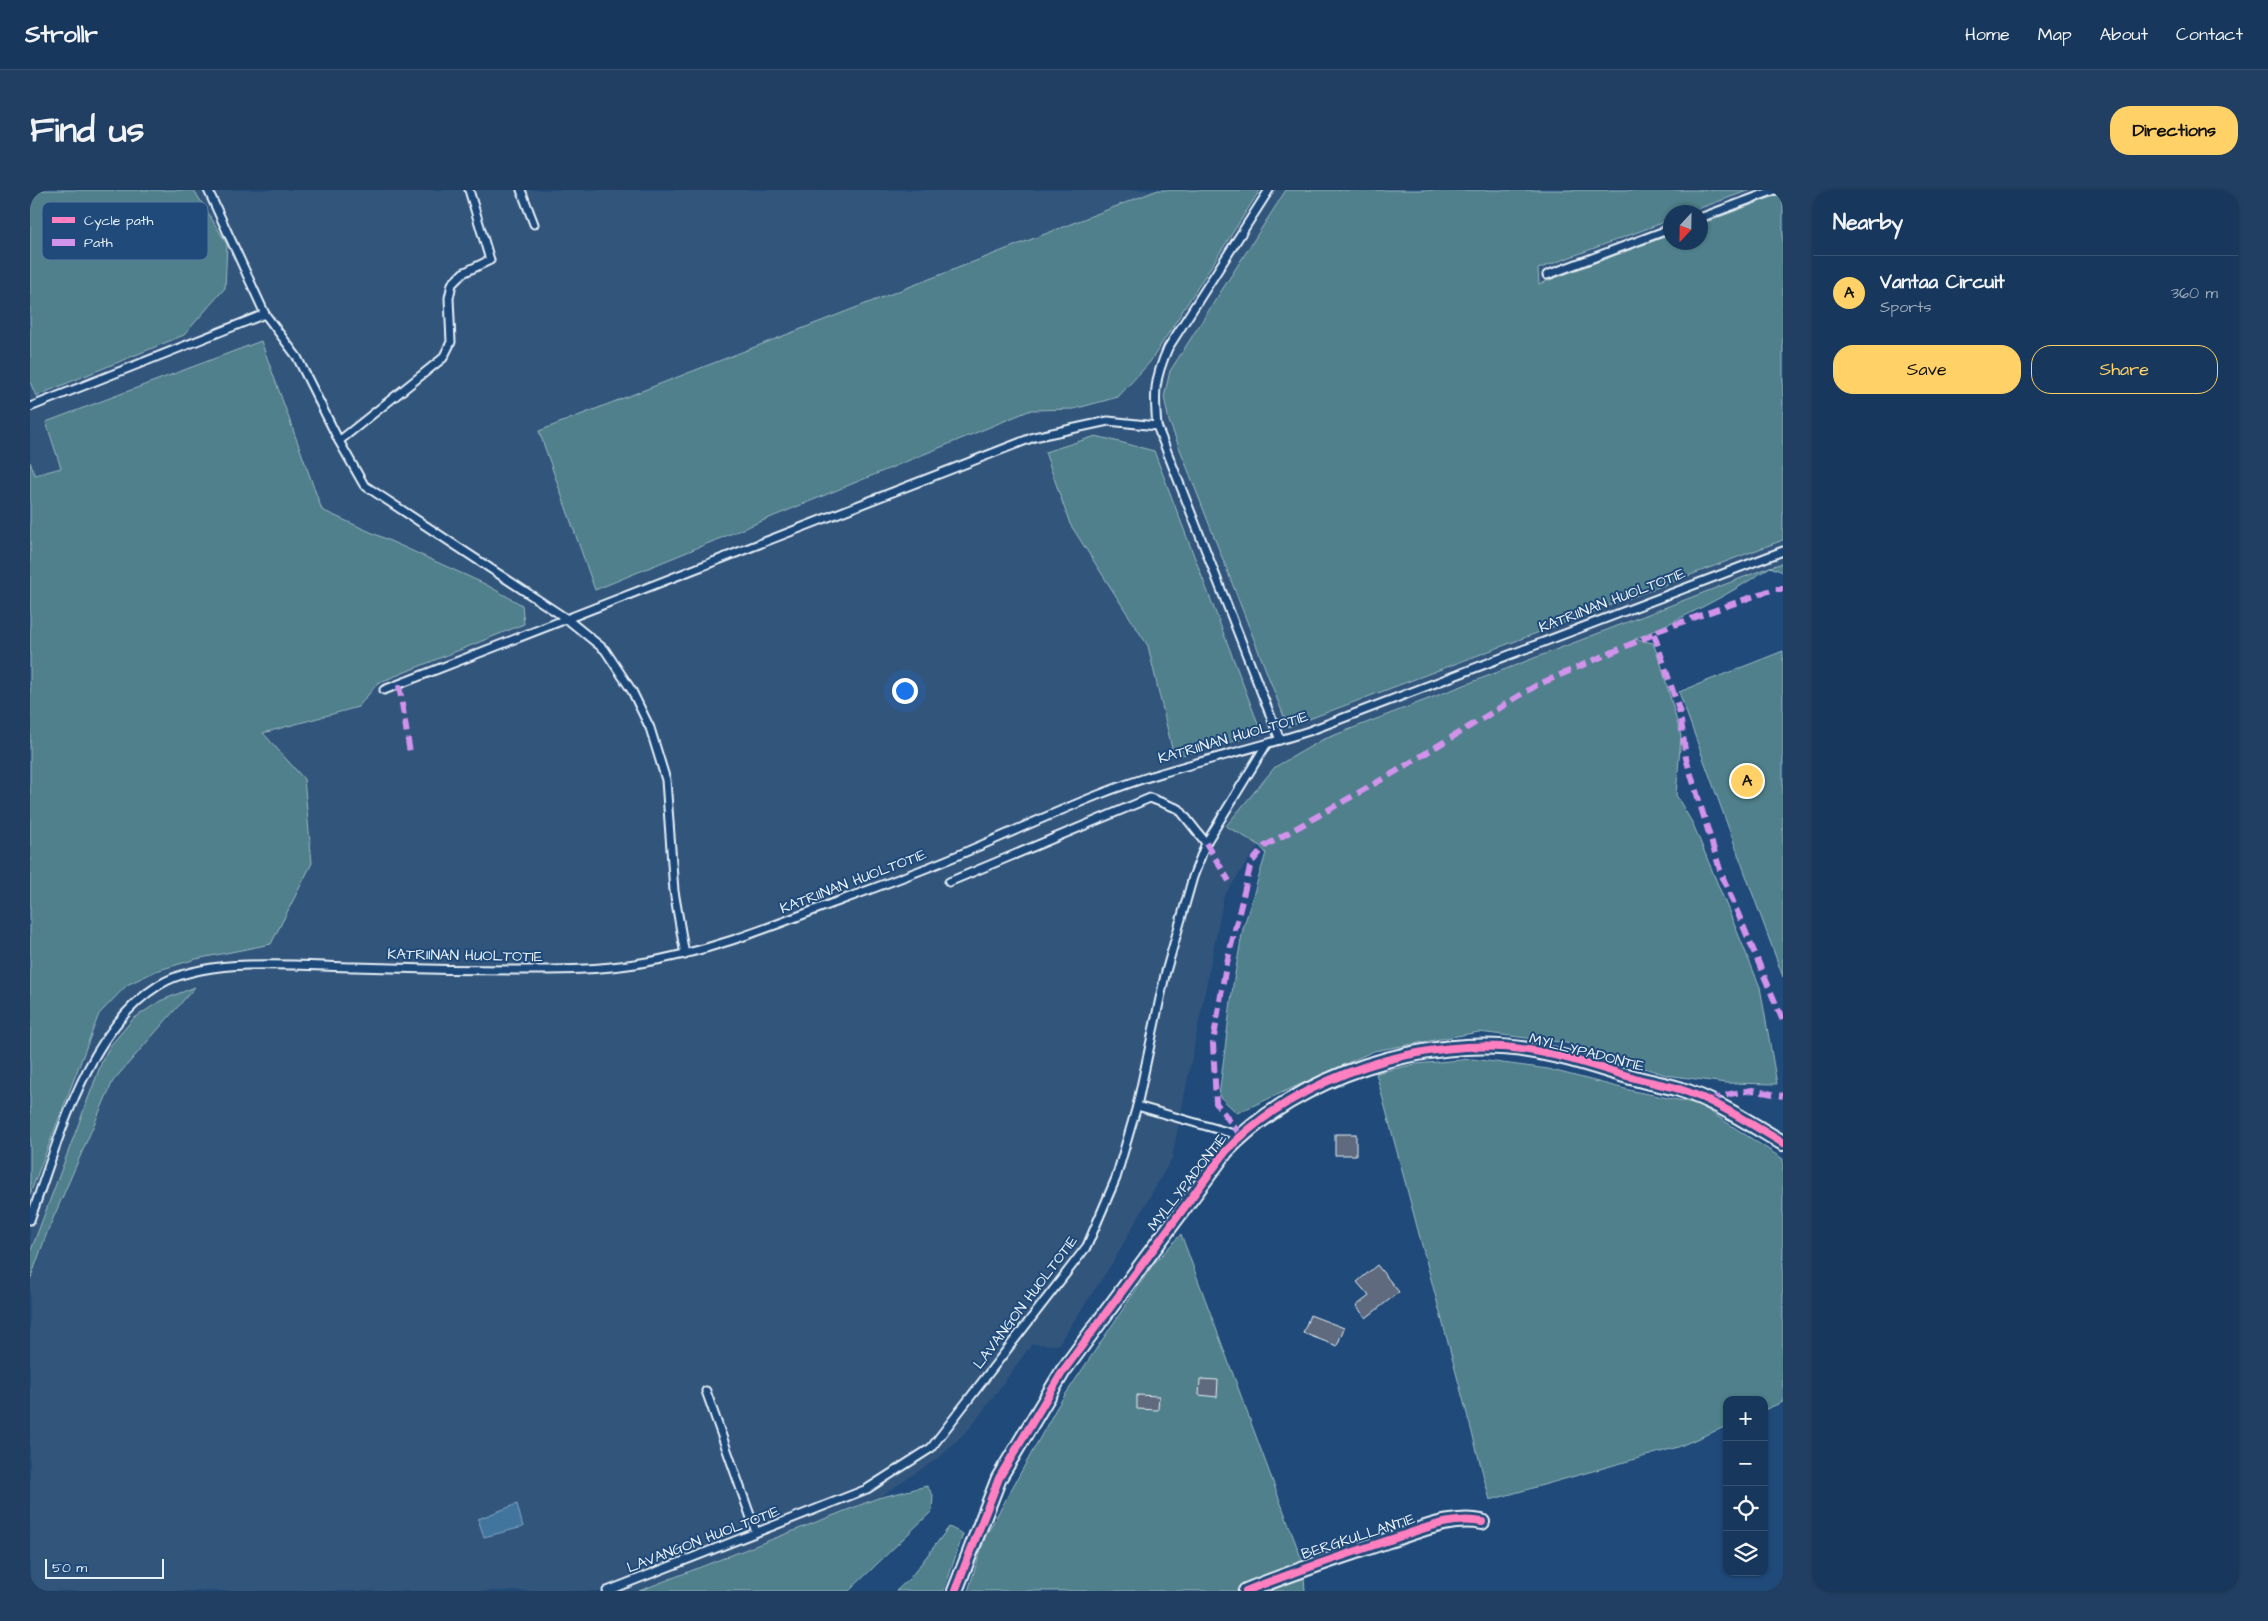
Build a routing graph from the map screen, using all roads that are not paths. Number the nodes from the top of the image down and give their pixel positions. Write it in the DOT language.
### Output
graph roads {
  1 [pos="208,190"];
  2 [pos="469,190"];
  3 [pos="521,190"];
  4 [pos="1269,190"];
  5 [pos="1775,190"];
  6 [pos="1708,215"];
  7 [pos="534,224"];
  8 [pos="1663,232"];
  9 [pos="1547,275"];
  10 [pos="265,314"];
  11 [pos="30,407"];
  12 [pos="1157,426"];
  13 [pos="339,441"];
  14 [pos="1783,551"];
  15 [pos="567,619"];
  16 [pos="384,690"];
  17 [pos="1280,740"];
  18 [pos="1266,745"];
  19 [pos="1206,843"];
  20 [pos="949,882"];
  21 [pos="685,954"];
  22 [pos="1137,1106"];
  23 [pos="1241,1136"];
  24 [pos="1783,1143"];
  25 [pos="30,1220"];
  26 [pos="706,1391"];
  27 [pos="1482,1522"];
  28 [pos="756,1532"];
  29 [pos="607,1591"];
  30 [pos="956,1591"];
  31 [pos="1246,1591"];
  1 -- 10 [label="lane"];
  2 -- 13 [label="lane"];
  3 -- 7 [label="lane"];
  4 -- 12 [label="lane"];
  5 -- 6 [label="lane"];
  8 -- 9 [label="lane"];
  10 -- 11 [label="lane"];
  10 -- 13 [label="lane"];
  12 -- 15 [label="lane"];
  12 -- 17 [label="lane"];
  13 -- 15 [label="lane"];
  14 -- 17 [label="lane, KATRIINAN HUOLTOTIE"];
  15 -- 16 [label="lane"];
  15 -- 21 [label="lane"];
  17 -- 18 [label="lane, KATRIINAN HUOLTOTIE"];
  18 -- 19 [label="lane, LAVANGON HUOLTOTIE"];
  18 -- 21 [label="lane, KATRIINAN HUOLTOTIE"];
  19 -- 20 [label="lane"];
  19 -- 22 [label="lane, LAVANGON HUOLTOTIE"];
  21 -- 25 [label="lane, KATRIINAN HUOLTOTIE"];
  22 -- 23 [label="lane"];
  22 -- 28 [label="lane, LAVANGON HUOLTOTIE"];
  23 -- 24 [label="street, MYLLYPADONTIE"];
  23 -- 30 [label="street, MYLLYPADONTIE"];
  26 -- 28 [label="lane"];
  27 -- 31 [label="street, BERGKULLANTIE"];
  28 -- 29 [label="lane, LAVANGON HUOLTOTIE"];
}
